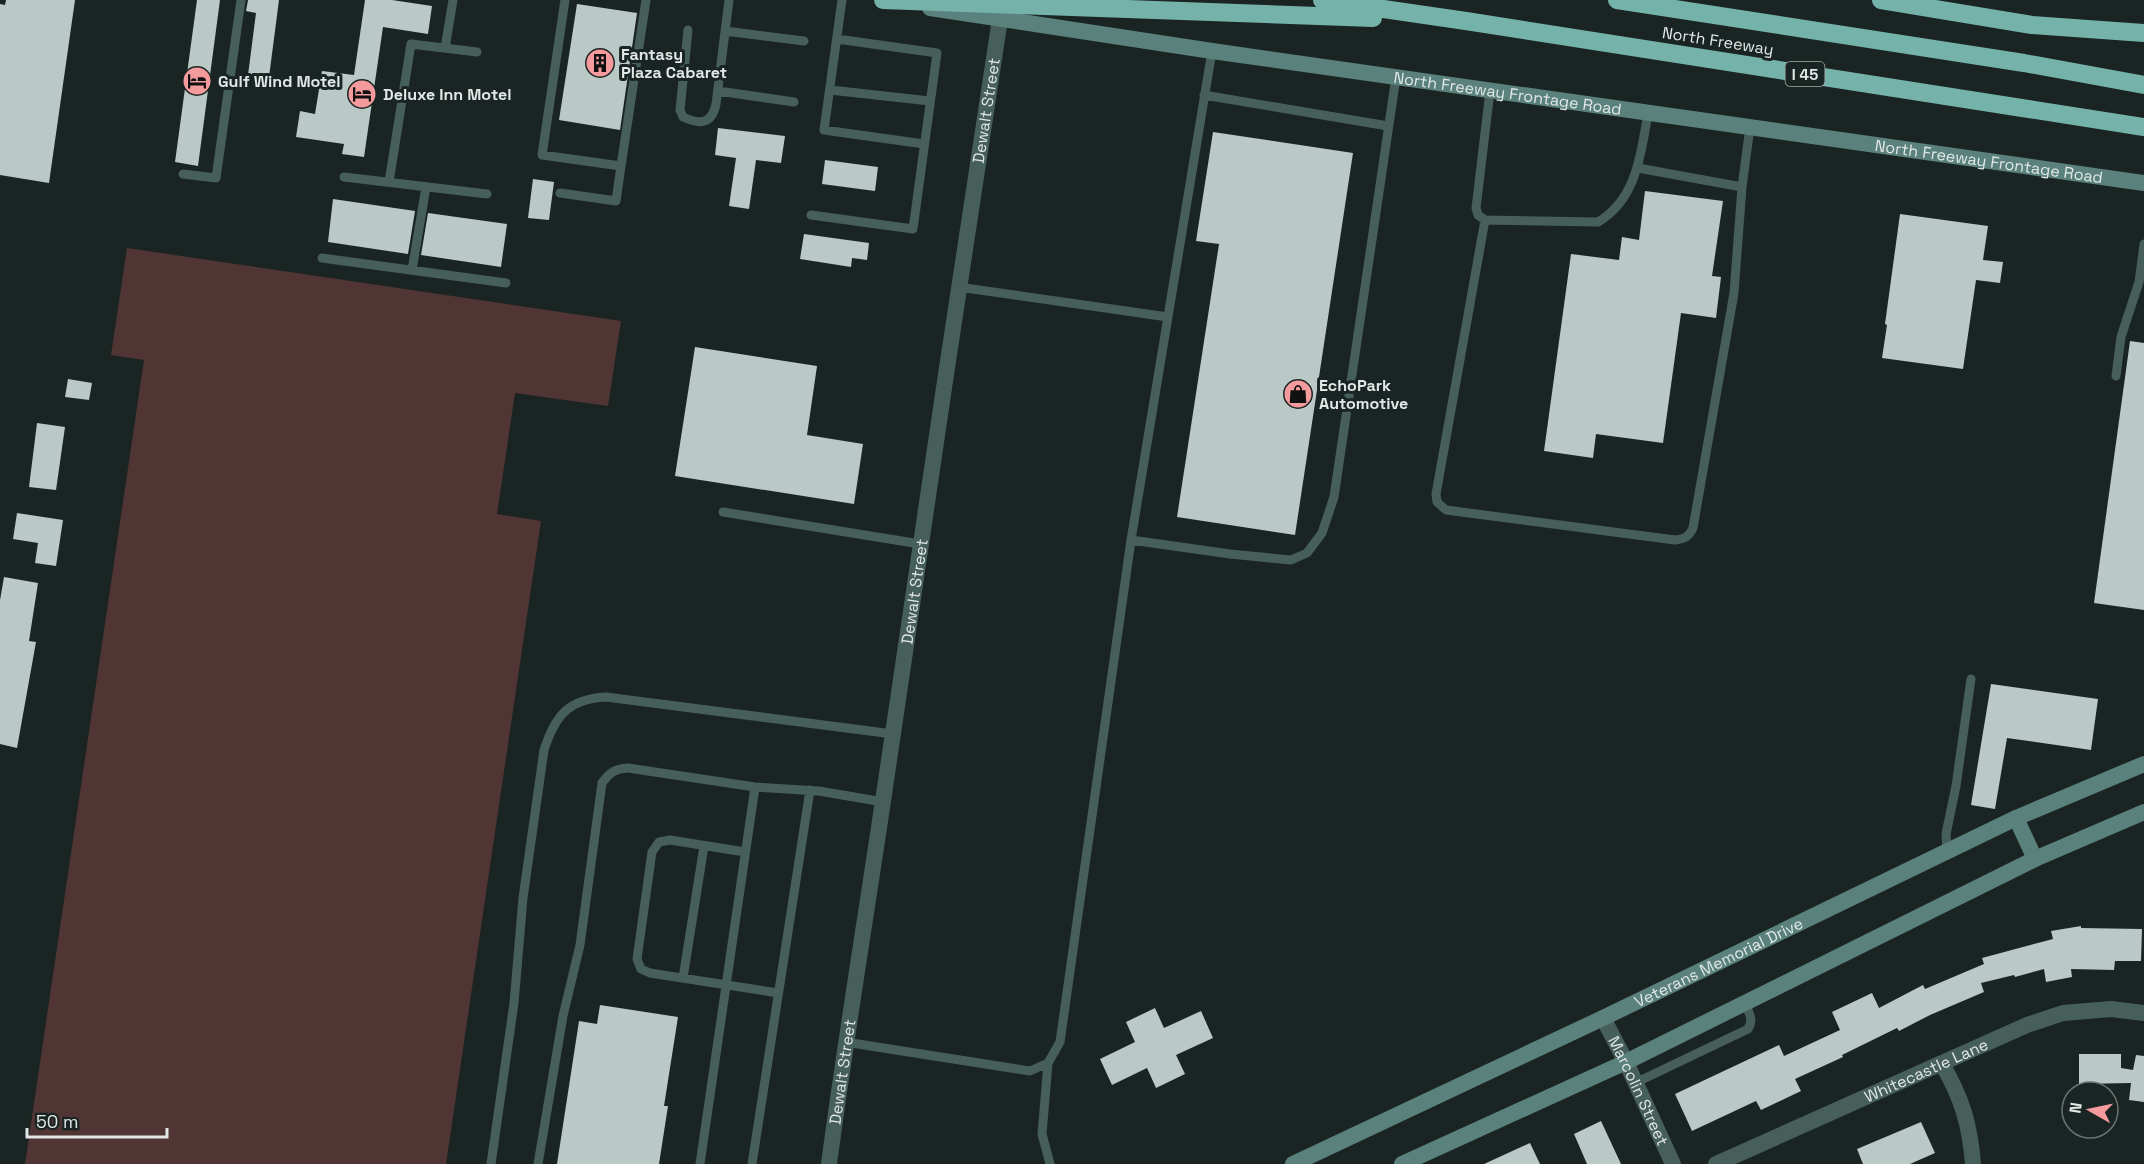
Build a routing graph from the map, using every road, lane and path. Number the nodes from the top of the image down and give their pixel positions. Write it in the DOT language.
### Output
graph roads {
  1 [pos="241,0"];
  2 [pos="453,0"];
  3 [pos="565,0"];
  4 [pos="646,0"];
  5 [pos="729,0"];
  6 [pos="842,0"];
  7 [pos="872,0"];
  8 [pos="883,0"];
  9 [pos="1322,0"];
  10 [pos="1617,0"];
  11 [pos="1881,0"];
  12 [pos="1000,19"];
  13 [pos="1466,21"];
  14 [pos="688,30"];
  15 [pos="725,31"];
  16 [pos="2144,33"];
  17 [pos="837,39"];
  18 [pos="804,41"];
  19 [pos="445,48"];
  20 [pos="1212,51"];
  21 [pos="477,52"];
  22 [pos="1396,77"];
  23 [pos="2144,85"];
  24 [pos="830,90"];
  25 [pos="718,91"];
  26 [pos="1490,91"];
  27 [pos="1204,95"];
  28 [pos="930,101"];
  29 [pos="794,102"];
  30 [pos="1648,113"];
  31 [pos="1388,126"];
  32 [pos="1750,127"];
  33 [pos="2144,128"];
  34 [pos="924,144"];
  35 [pos="621,166"];
  36 [pos="1638,168"];
  37 [pos="183,174"];
  38 [pos="344,177"];
  39 [pos="389,182"];
  40 [pos="2144,183"];
  41 [pos="1742,186"];
  42 [pos="426,187"];
  43 [pos="560,193"];
  44 [pos="487,194"];
  45 [pos="811,214"];
  46 [pos="1485,220"];
  47 [pos="2144,244"];
  48 [pos="322,258"];
  49 [pos="412,270"];
  50 [pos="506,283"];
  51 [pos="958,287"];
  52 [pos="1168,317"];
  53 [pos="2116,376"];
  54 [pos="723,512"];
  55 [pos="1131,540"];
  56 [pos="920,544"];
  57 [pos="1971,679"];
  58 [pos="893,734"];
  59 [pos="2144,764"];
  60 [pos="755,787"];
  61 [pos="810,790"];
  62 [pos="883,802"];
  63 [pos="2144,812"];
  64 [pos="2016,818"];
  65 [pos="704,846"];
  66 [pos="745,852"];
  67 [pos="1947,852"];
  68 [pos="2035,859"];
  69 [pos="683,978"];
  70 [pos="726,985"];
  71 [pos="778,993"];
  72 [pos="1745,1003"];
  73 [pos="2144,1012"];
  74 [pos="1603,1018"];
  75 [pos="845,1042"];
  76 [pos="1626,1062"];
  77 [pos="1048,1063"];
  78 [pos="1942,1064"];
  79 [pos="1635,1083"];
  80 [pos="491,1164"];
  81 [pos="538,1164"];
  82 [pos="700,1164"];
  83 [pos="752,1164"];
  84 [pos="829,1164"];
  85 [pos="1050,1164"];
  86 [pos="1293,1164"];
  87 [pos="1402,1164"];
  88 [pos="1673,1164"];
  89 [pos="1716,1164"];
  90 [pos="1973,1164"];
  1 -- 37 [label="lane"];
  2 -- 19 [label="lane"];
  3 -- 35 [label="lane"];
  4 -- 35 [label="lane"];
  5 -- 15 [label="lane"];
  6 -- 17 [label="lane"];
  7 -- 12 [label="main road, North Freeway Frontage Road"];
  8 -- 13 [label="highway"];
  9 -- 13 [label="highway, North Freeway / I 45"];
  10 -- 23 [label="highway, North Freeway"];
  11 -- 16 [label="highway"];
  12 -- 20 [label="main road, North Freeway Frontage Road"];
  12 -- 51 [label="street, Dewalt Street"];
  13 -- 33 [label="highway, North Freeway / I 45"];
  14 -- 25 [label="lane"];
  15 -- 18 [label="lane"];
  15 -- 25 [label="lane"];
  17 -- 24 [label="lane"];
  17 -- 28 [label="lane"];
  19 -- 21 [label="lane"];
  19 -- 39 [label="lane"];
  20 -- 22 [label="main road, North Freeway Frontage Road"];
  20 -- 27 [label="lane"];
  22 -- 26 [label="main road, North Freeway Frontage Road"];
  22 -- 31 [label="lane"];
  24 -- 28 [label="lane"];
  24 -- 34 [label="lane"];
  25 -- 29 [label="lane"];
  26 -- 30 [label="main road, North Freeway Frontage Road"];
  26 -- 46 [label="lane"];
  27 -- 31 [label="lane"];
  27 -- 52 [label="lane"];
  28 -- 34 [label="lane"];
  30 -- 32 [label="main road, North Freeway Frontage Road"];
  30 -- 36 [label="lane"];
  31 -- 55 [label="lane"];
  32 -- 40 [label="main road, North Freeway Frontage Road"];
  32 -- 41 [label="lane"];
  34 -- 45 [label="lane"];
  35 -- 43 [label="lane"];
  36 -- 41 [label="lane"];
  36 -- 46 [label="lane"];
  38 -- 39 [label="lane"];
  39 -- 42 [label="lane"];
  41 -- 46 [label="lane"];
  42 -- 44 [label="lane"];
  42 -- 49 [label="lane"];
  47 -- 53 [label="lane"];
  48 -- 49 [label="lane"];
  49 -- 50 [label="lane"];
  51 -- 52 [label="lane"];
  51 -- 56 [label="street, Dewalt Street"];
  52 -- 55 [label="lane"];
  54 -- 56 [label="lane"];
  55 -- 77 [label="lane"];
  56 -- 58 [label="street, Dewalt Street"];
  57 -- 67 [label="lane"];
  58 -- 62 [label="street, Dewalt Street"];
  58 -- 80 [label="lane"];
  59 -- 64 [label="main road, Veterans Memorial Drive"];
  60 -- 61 [label="lane"];
  60 -- 66 [label="lane"];
  60 -- 81 [label="lane"];
  61 -- 62 [label="lane"];
  61 -- 71 [label="lane"];
  62 -- 75 [label="street, Dewalt Street"];
  63 -- 68 [label="main road"];
  64 -- 67 [label="main road, Veterans Memorial Drive"];
  64 -- 68 [label="main road"];
  65 -- 66 [label="lane"];
  65 -- 69 [label="lane"];
  65 -- 69 [label="lane"];
  66 -- 70 [label="lane"];
  67 -- 74 [label="main road, Veterans Memorial Drive"];
  68 -- 72 [label="main road"];
  69 -- 70 [label="lane"];
  70 -- 71 [label="lane"];
  70 -- 82 [label="lane"];
  71 -- 83 [label="lane"];
  72 -- 76 [label="main road"];
  72 -- 79 [label="lane"];
  73 -- 78 [label="street, Whitecastle Lane"];
  74 -- 76 [label="street, Marcolin Street"];
  74 -- 86 [label="main road, Veterans Memorial Drive"];
  75 -- 77 [label="lane"];
  75 -- 84 [label="street, Dewalt Street"];
  76 -- 79 [label="street, Marcolin Street"];
  76 -- 87 [label="main road"];
  77 -- 85 [label="lane"];
  78 -- 89 [label="street, Whitecastle Lane"];
  78 -- 90 [label="street"];
  79 -- 88 [label="street, Marcolin Street"];
}
